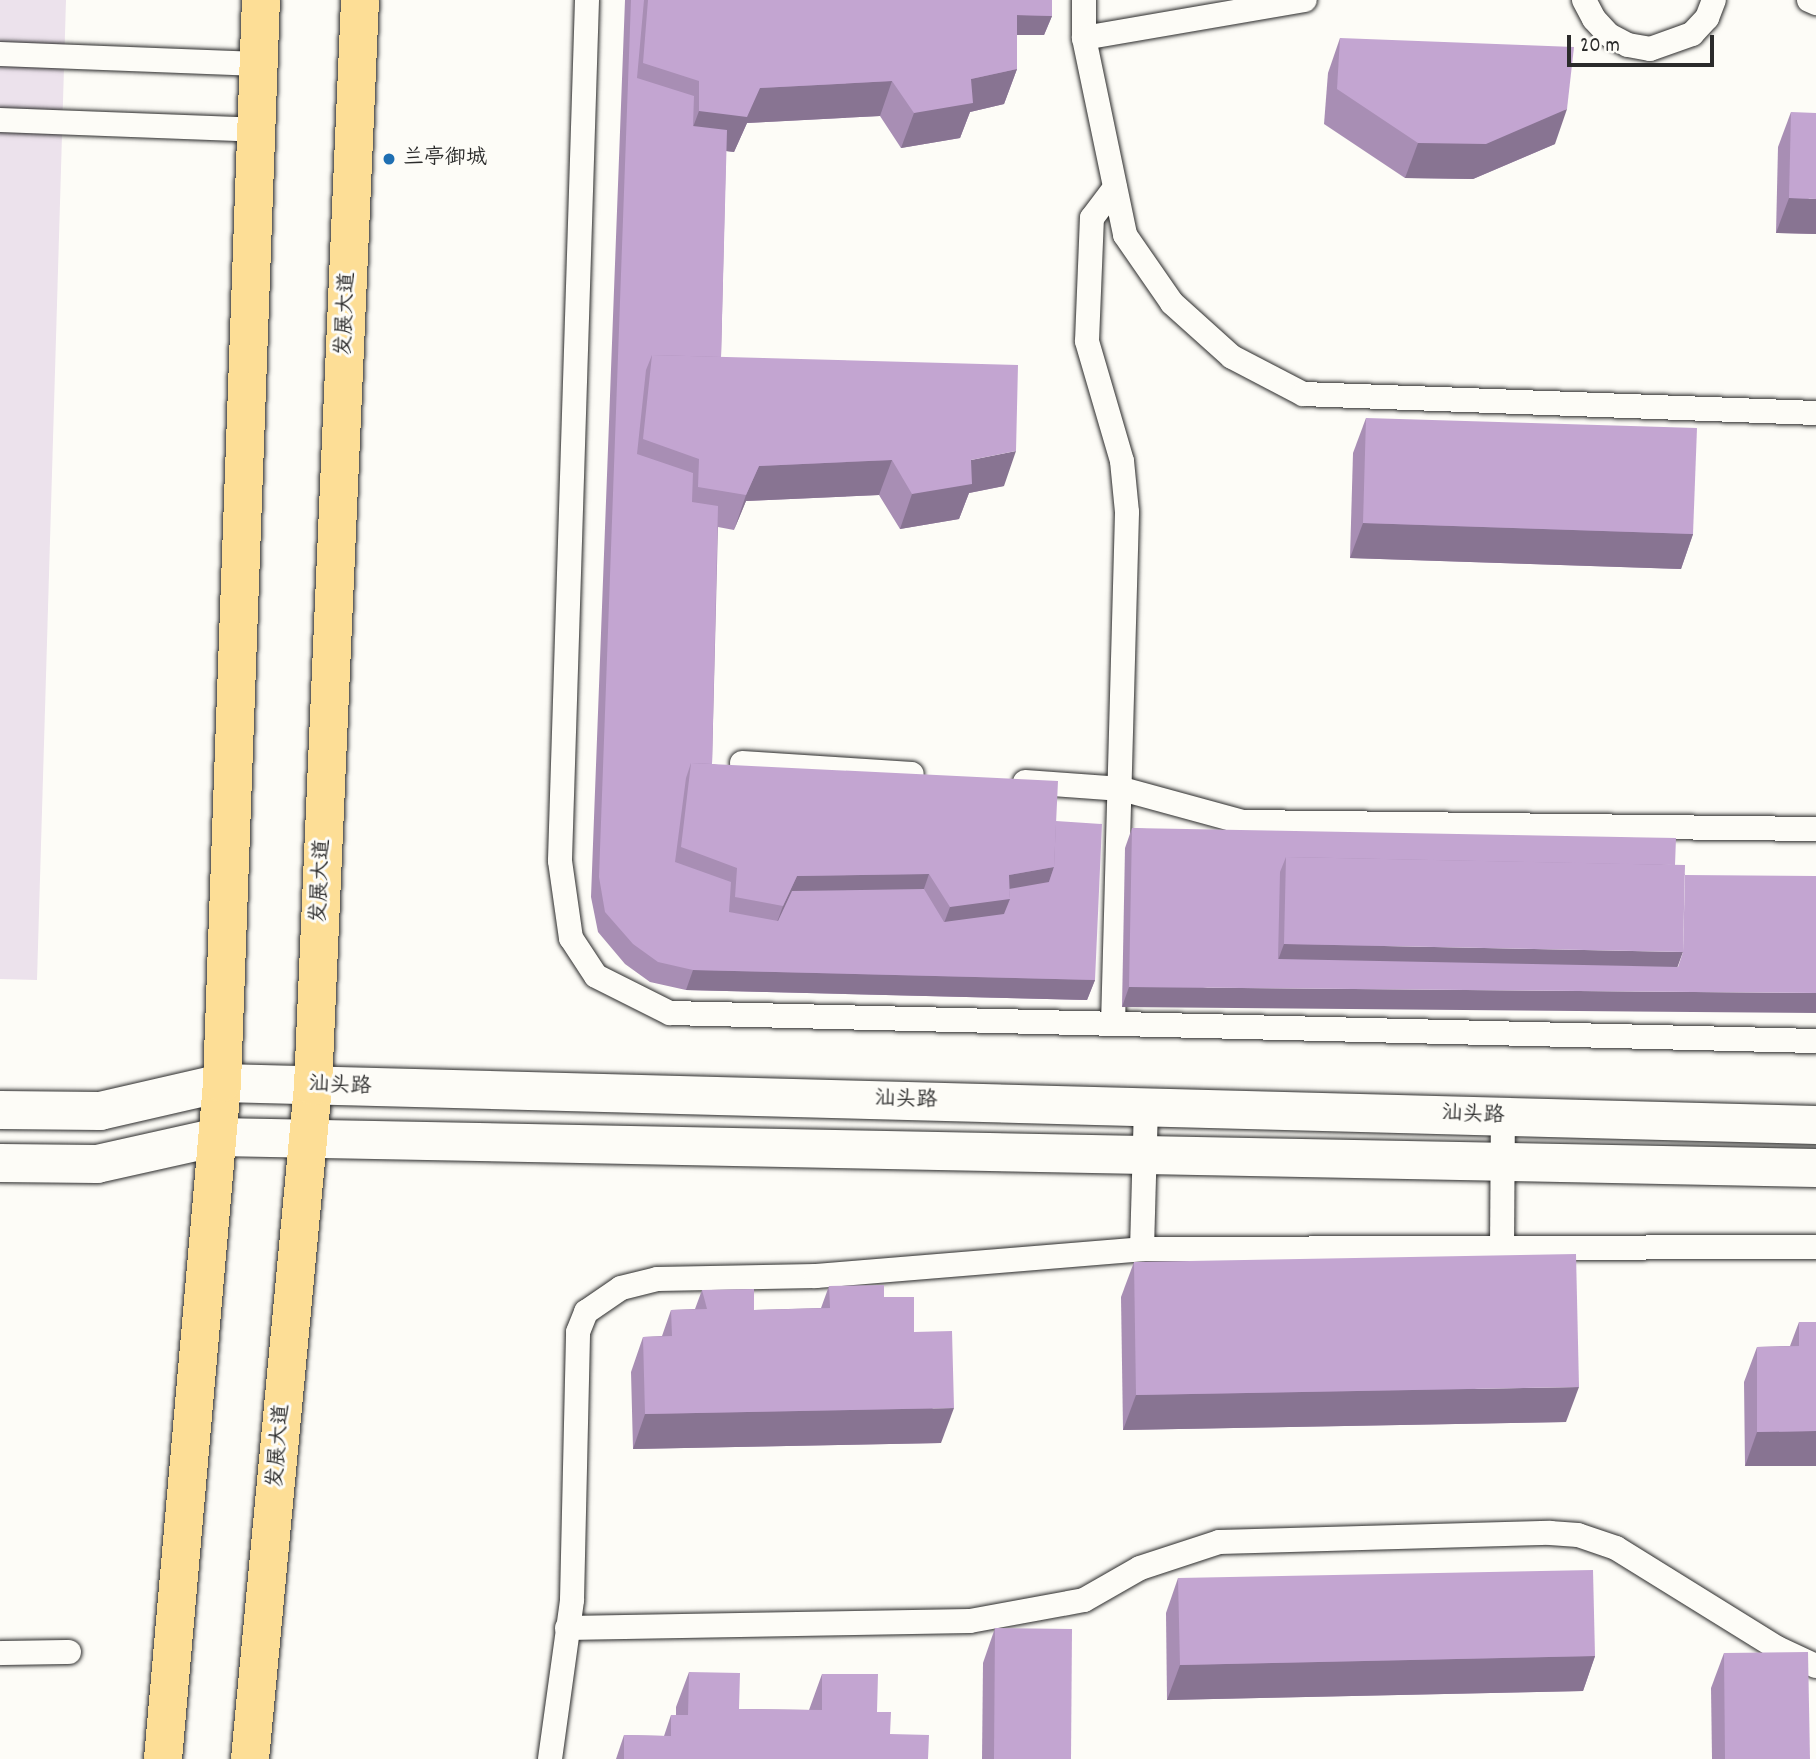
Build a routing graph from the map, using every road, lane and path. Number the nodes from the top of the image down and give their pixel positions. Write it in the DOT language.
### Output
graph roads {
  1 [pos="261,0"];
  2 [pos="360,0"];
  3 [pos="587,0"];
  4 [pos="1084,0"];
  5 [pos="1306,0"];
  6 [pos="1584,0"];
  7 [pos="1714,0"];
  8 [pos="1809,0"];
  9 [pos="1816,4"];
  10 [pos="1084,38"];
  11 [pos="0,54"];
  12 [pos="259,64"];
  13 [pos="0,120"];
  14 [pos="257,130"];
  15 [pos="1115,188"];
  16 [pos="1816,414"];
  17 [pos="742,763"];
  18 [pos="932,776"];
  19 [pos="1000,780"];
  20 [pos="1122,789"];
  21 [pos="1816,829"];
  22 [pos="1112,1024"];
  23 [pos="1816,1041"];
  24 [pos="222,1083"];
  25 [pos="313,1086"];
  26 [pos="1146,1107"];
  27 [pos="0,1110"];
  28 [pos="1503,1117"];
  29 [pos="1816,1125"];
  30 [pos="218,1138"];
  31 [pos="308,1139"];
  32 [pos="1145,1155"];
  33 [pos="1503,1162"];
  34 [pos="0,1163"];
  35 [pos="1816,1168"];
  36 [pos="1816,1247"];
  37 [pos="1142,1249"];
  38 [pos="1502,1249"];
  39 [pos="568,1628"];
  40 [pos="69,1652"];
  41 [pos="0,1653"];
  42 [pos="1816,1666"];
  43 [pos="163,1759"];
  44 [pos="250,1759"];
  45 [pos="550,1759"];
  1 -- 12 [label="main road"];
  2 -- 25 [label="main road, 发展大道"];
  3 -- 22 [label="lane"];
  4 -- 10 [label="lane"];
  5 -- 10 [label="lane"];
  6 -- 7 [label="lane"];
  8 -- 9 [label="lane"];
  10 -- 15 [label="lane"];
  11 -- 12 [label="lane"];
  12 -- 14 [label="main road"];
  13 -- 14 [label="lane"];
  14 -- 24 [label="main road"];
  15 -- 16 [label="lane"];
  15 -- 20 [label="lane"];
  17 -- 18 [label="lane"];
  19 -- 20 [label="lane"];
  20 -- 21 [label="lane"];
  20 -- 22 [label="lane"];
  22 -- 23 [label="lane"];
  24 -- 25 [label="street, 汕头路"];
  24 -- 27 [label="street, 汕头路"];
  24 -- 30 [label="main road"];
  25 -- 26 [label="street, 汕头路"];
  25 -- 31 [label="main road, 发展大道"];
  26 -- 28 [label="street, 汕头路"];
  26 -- 32 [label="lane"];
  28 -- 29 [label="street, 汕头路"];
  28 -- 33 [label="lane"];
  30 -- 31 [label="street"];
  30 -- 34 [label="street"];
  30 -- 43 [label="main road"];
  31 -- 32 [label="street"];
  31 -- 44 [label="main road, 发展大道"];
  32 -- 33 [label="street"];
  32 -- 37 [label="lane"];
  33 -- 35 [label="street"];
  33 -- 38 [label="lane"];
  36 -- 38 [label="lane"];
  37 -- 38 [label="lane"];
  37 -- 39 [label="lane"];
  39 -- 42 [label="lane"];
  39 -- 45 [label="lane"];
  40 -- 41 [label="lane"];
}
